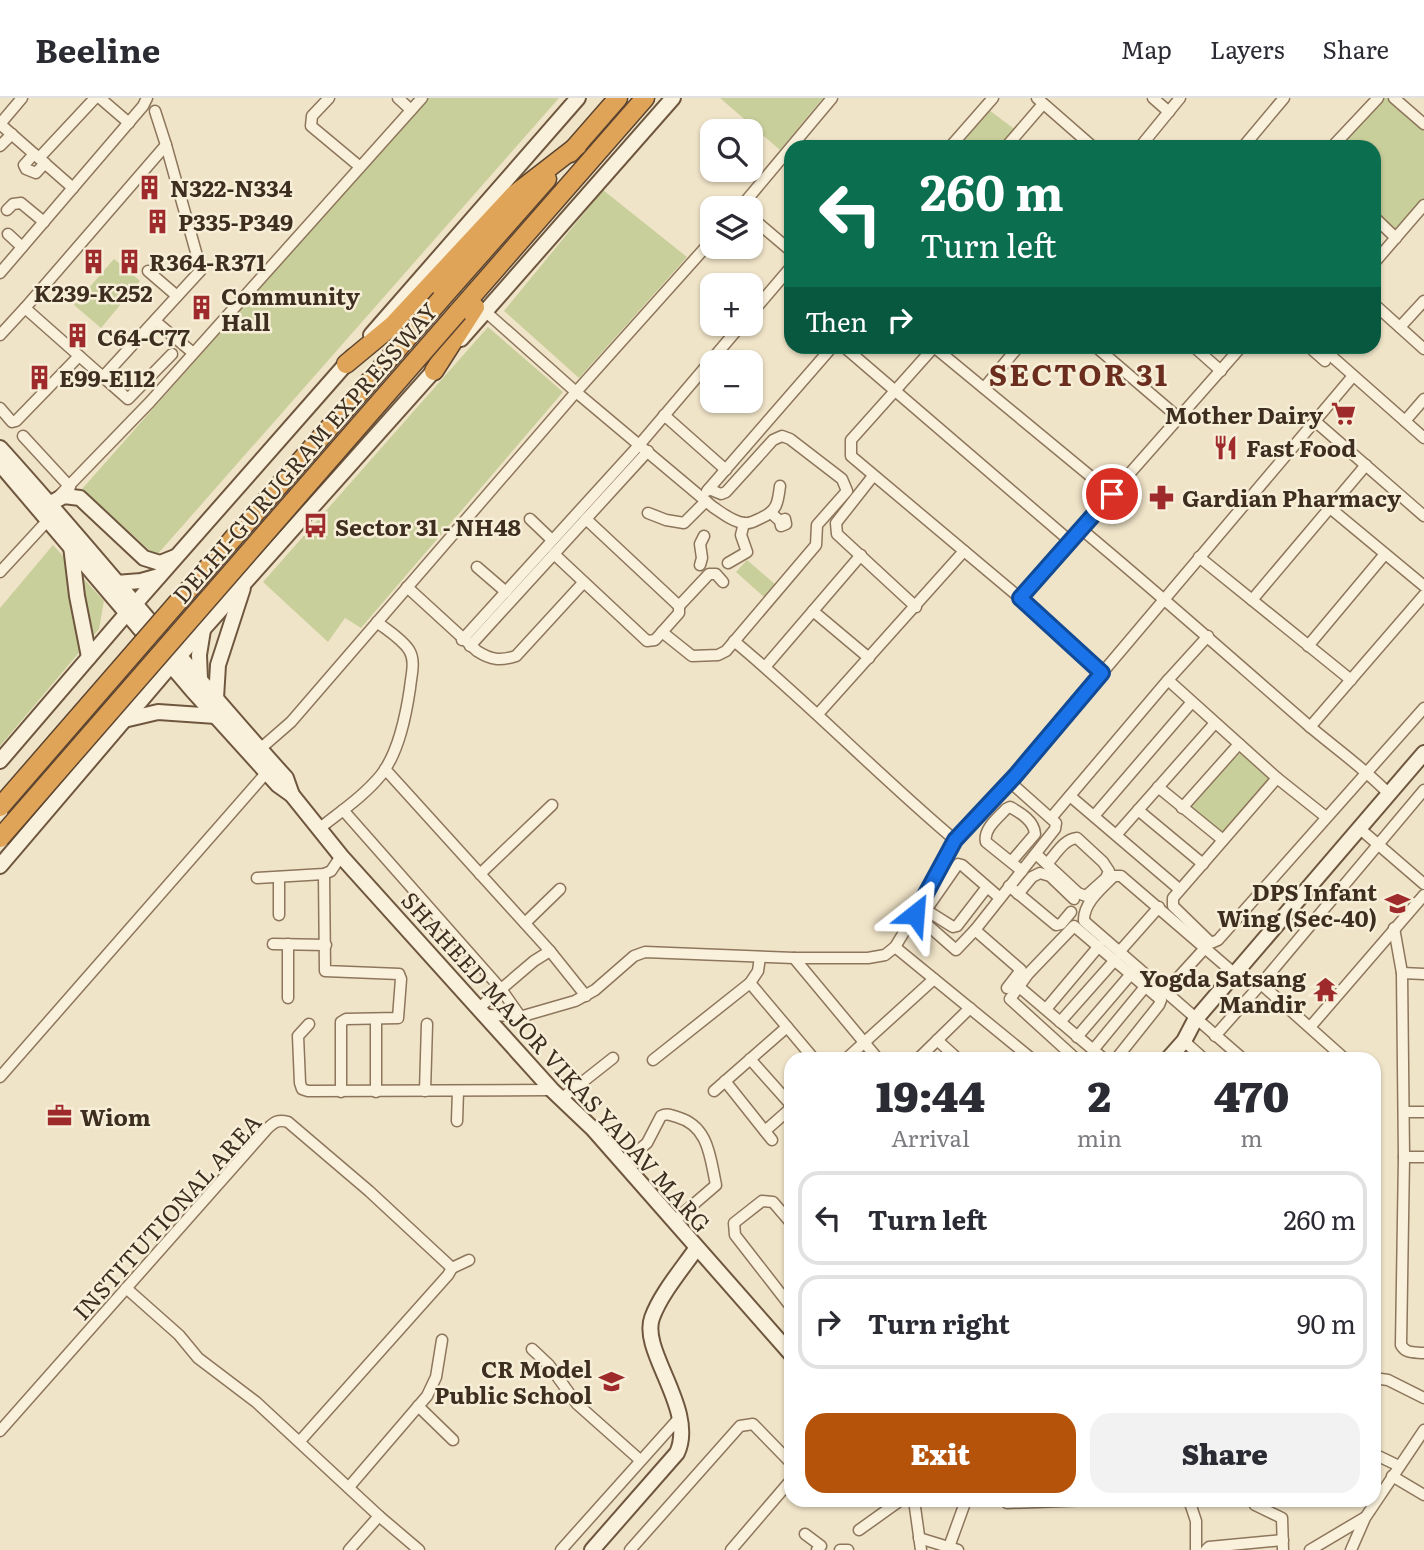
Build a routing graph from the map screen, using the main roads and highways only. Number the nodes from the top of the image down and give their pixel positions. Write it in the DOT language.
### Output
graph roads {
  1 [pos="578,98"];
  2 [pos="618,98"];
  3 [pos="645,98"];
  4 [pos="673,98"];
  5 [pos="577,146"];
  6 [pos="501,261"];
  7 [pos="346,364"];
  8 [pos="434,370"];
  9 [pos="0,448"];
  10 [pos="0,464"];
  11 [pos="51,503"];
  12 [pos="71,545"];
  13 [pos="176,557"];
  14 [pos="160,575"];
  15 [pos="244,583"];
  16 [pos="113,587"];
  17 [pos="130,609"];
  18 [pos="203,629"];
  19 [pos="111,631"];
  20 [pos="89,657"];
  21 [pos="176,660"];
  22 [pos="194,682"];
  23 [pos="152,687"];
  24 [pos="216,698"];
  25 [pos="216,716"];
  26 [pos="123,720"];
  27 [pos="1424,753"];
  28 [pos="0,761"];
  29 [pos="292,795"];
  30 [pos="0,807"];
  31 [pos="0,838"];
  32 [pos="0,866"];
  33 [pos="1174,1052"];
  34 [pos="696,1249"];
  35 [pos="784,1346"];
  36 [pos="592,1550"];
  1 -- 7 [label="main road"];
  2 -- 5 [label="highway, DELHI-GURUGRAM EXPRESSWAY"];
  3 -- 6 [label="highway, DELHI-GURUGRAM EXPRESSWAY"];
  4 -- 8 [label="main road"];
  5 -- 7 [label="highway"];
  5 -- 30 [label="highway, DELHI-GURUGRAM EXPRESSWAY, bridge"];
  6 -- 8 [label="highway"];
  6 -- 31 [label="highway, DELHI-GURUGRAM EXPRESSWAY, bridge"];
  7 -- 13 [label="main road"];
  8 -- 15 [label="main road"];
  9 -- 11 [label="main road, SHAHEED MAJOR VIKAS YADAV MARG"];
  10 -- 12 [label="main road, SHAHEED MAJOR VIKAS YADAV MARG"];
  11 -- 13 [label="main road"];
  11 -- 16 [label="main road, SHAHEED MAJOR VIKAS YADAV MARG"];
  12 -- 16 [label="main road, SHAHEED MAJOR VIKAS YADAV MARG"];
  12 -- 20 [label="main road"];
  13 -- 14 [label="main road"];
  14 -- 16 [label="main road"];
  14 -- 17 [label="main road"];
  15 -- 18 [label="main road"];
  15 -- 24 [label="main road"];
  16 -- 17 [label="main road, SHAHEED MAJOR VIKAS YADAV MARG"];
  16 -- 19 [label="main road"];
  17 -- 19 [label="main road"];
  17 -- 21 [label="main road, SHAHEED MAJOR VIKAS YADAV MARG"];
  18 -- 21 [label="main road"];
  18 -- 22 [label="main road"];
  19 -- 20 [label="main road"];
  20 -- 28 [label="main road"];
  21 -- 22 [label="main road, SHAHEED MAJOR VIKAS YADAV MARG"];
  21 -- 23 [label="main road"];
  22 -- 23 [label="main road"];
  22 -- 24 [label="main road, SHAHEED MAJOR VIKAS YADAV MARG"];
  22 -- 25 [label="main road, SHAHEED MAJOR VIKAS YADAV MARG"];
  23 -- 26 [label="main road"];
  24 -- 29 [label="main road, SHAHEED MAJOR VIKAS YADAV MARG"];
  25 -- 26 [label="main road"];
  25 -- 29 [label="main road, SHAHEED MAJOR VIKAS YADAV MARG"];
  26 -- 32 [label="main road"];
  27 -- 33 [label="main road"];
  29 -- 34 [label="main road, SHAHEED MAJOR VIKAS YADAV MARG"];
  34 -- 35 [label="main road, SHAHEED MAJOR VIKAS YADAV MARG"];
  34 -- 36 [label="main road"];
}
